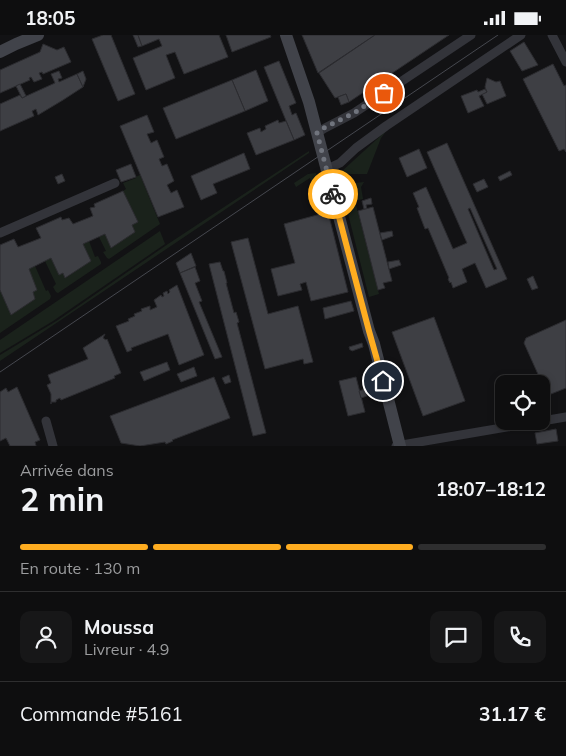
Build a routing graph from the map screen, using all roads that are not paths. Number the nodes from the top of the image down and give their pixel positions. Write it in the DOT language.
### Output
graph roads {
  1 [pos="38,35"];
  2 [pos="286,35"];
  3 [pos="471,35"];
  4 [pos="521,35"];
  5 [pos="552,35"];
  6 [pos="0,52"];
  7 [pos="566,62"];
  8 [pos="317,133"];
  9 [pos="327,169"];
  10 [pos="115,183"];
  11 [pos="0,233"];
  12 [pos="566,417"];
  13 [pos="46,421"];
  14 [pos="53,446"];
  15 [pos="398,446"];
  1 -- 6 [label="street"];
  2 -- 8 [label="street"];
  3 -- 8 [label="street"];
  4 -- 9 [label="street"];
  5 -- 7 [label="street"];
  8 -- 9 [label="street"];
  9 -- 15 [label="street"];
  10 -- 11 [label="street"];
  12 -- 15 [label="street"];
  13 -- 14 [label="street"];
}
